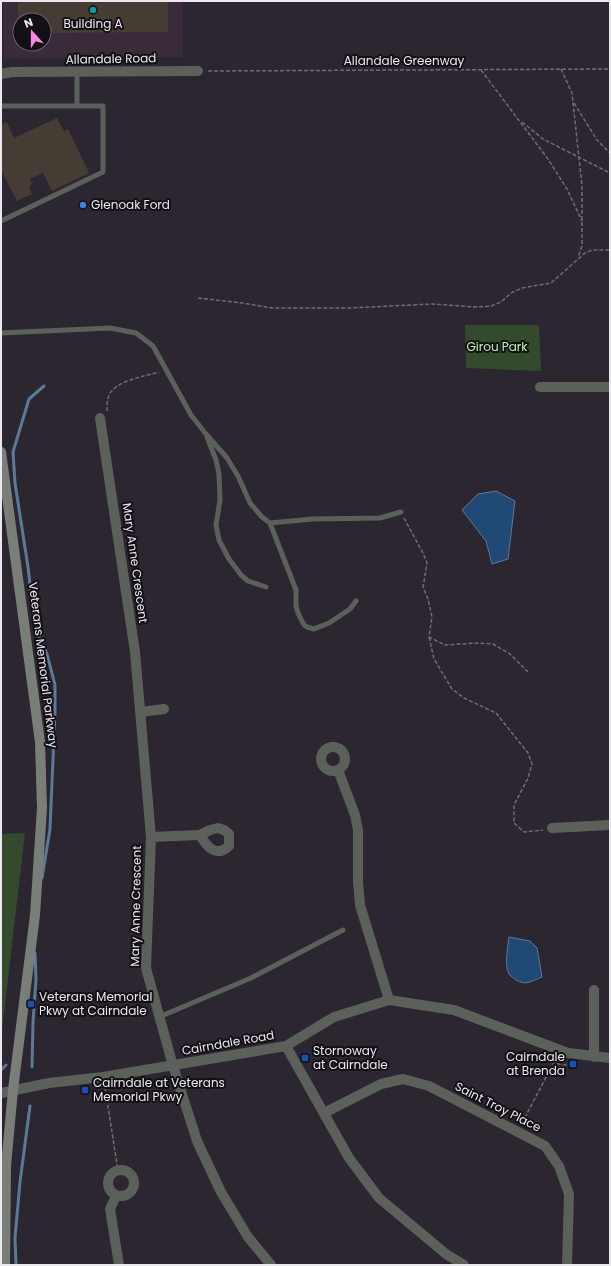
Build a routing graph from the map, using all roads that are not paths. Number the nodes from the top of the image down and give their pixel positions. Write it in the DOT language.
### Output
graph roads {
  1 [pos="198,71"];
  2 [pos="77,72"];
  3 [pos="1,74"];
  4 [pos="1,106"];
  5 [pos="77,106"];
  6 [pos="1,221"];
  7 [pos="1,333"];
  8 [pos="540,387"];
  9 [pos="610,387"];
  10 [pos="100,418"];
  11 [pos="206,434"];
  12 [pos="1,452"];
  13 [pos="401,512"];
  14 [pos="270,523"];
  15 [pos="266,588"];
  16 [pos="356,601"];
  17 [pos="164,709"];
  18 [pos="140,712"];
  19 [pos="338,770"];
  20 [pos="610,825"];
  21 [pos="552,828"];
  22 [pos="200,835"];
  23 [pos="151,837"];
  24 [pos="343,930"];
  25 [pos="594,990"];
  26 [pos="389,1000"];
  27 [pos="159,1017"];
  28 [pos="286,1046"];
  29 [pos="594,1057"];
  30 [pos="610,1058"];
  31 [pos="172,1066"];
  32 [pos="13,1090"];
  33 [pos="1,1092"];
  34 [pos="324,1113"];
  35 [pos="116,1196"];
  36 [pos="5,1265"];
  37 [pos="119,1265"];
  38 [pos="270,1265"];
  39 [pos="464,1265"];
  40 [pos="567,1265"];
  1 -- 2 [label="street, Allandale Road"];
  2 -- 3 [label="street, Allandale Road"];
  2 -- 5 [label="lane"];
  4 -- 5 [label="lane"];
  5 -- 6 [label="lane"];
  7 -- 11 [label="lane"];
  8 -- 9 [label="street"];
  10 -- 18 [label="street, Mary Anne Crescent"];
  11 -- 14 [label="lane"];
  11 -- 15 [label="lane"];
  12 -- 32 [label="main road, Veterans Memorial Parkway"];
  13 -- 14 [label="lane"];
  14 -- 16 [label="lane"];
  17 -- 18 [label="street"];
  18 -- 23 [label="street, Mary Anne Crescent"];
  19 -- 26 [label="street"];
  20 -- 21 [label="street"];
  22 -- 23 [label="street"];
  23 -- 27 [label="street, Mary Anne Crescent"];
  24 -- 27 [label="lane"];
  25 -- 29 [label="street"];
  26 -- 28 [label="street, Cairndale Road"];
  26 -- 29 [label="street, Cairndale Road"];
  27 -- 31 [label="street, Mary Anne Crescent"];
  28 -- 31 [label="street, Cairndale Road"];
  28 -- 34 [label="street"];
  29 -- 30 [label="street, Cairndale Road"];
  31 -- 32 [label="street, Cairndale Road"];
  31 -- 38 [label="street, Mary Anne Crescent"];
  32 -- 33 [label="street, Cairndale Road"];
  32 -- 36 [label="main road, Veterans Memorial Parkway"];
  34 -- 39 [label="street"];
  34 -- 40 [label="street, Saint Troy Place"];
  35 -- 35 [label="street"];
  35 -- 37 [label="street"];
}
